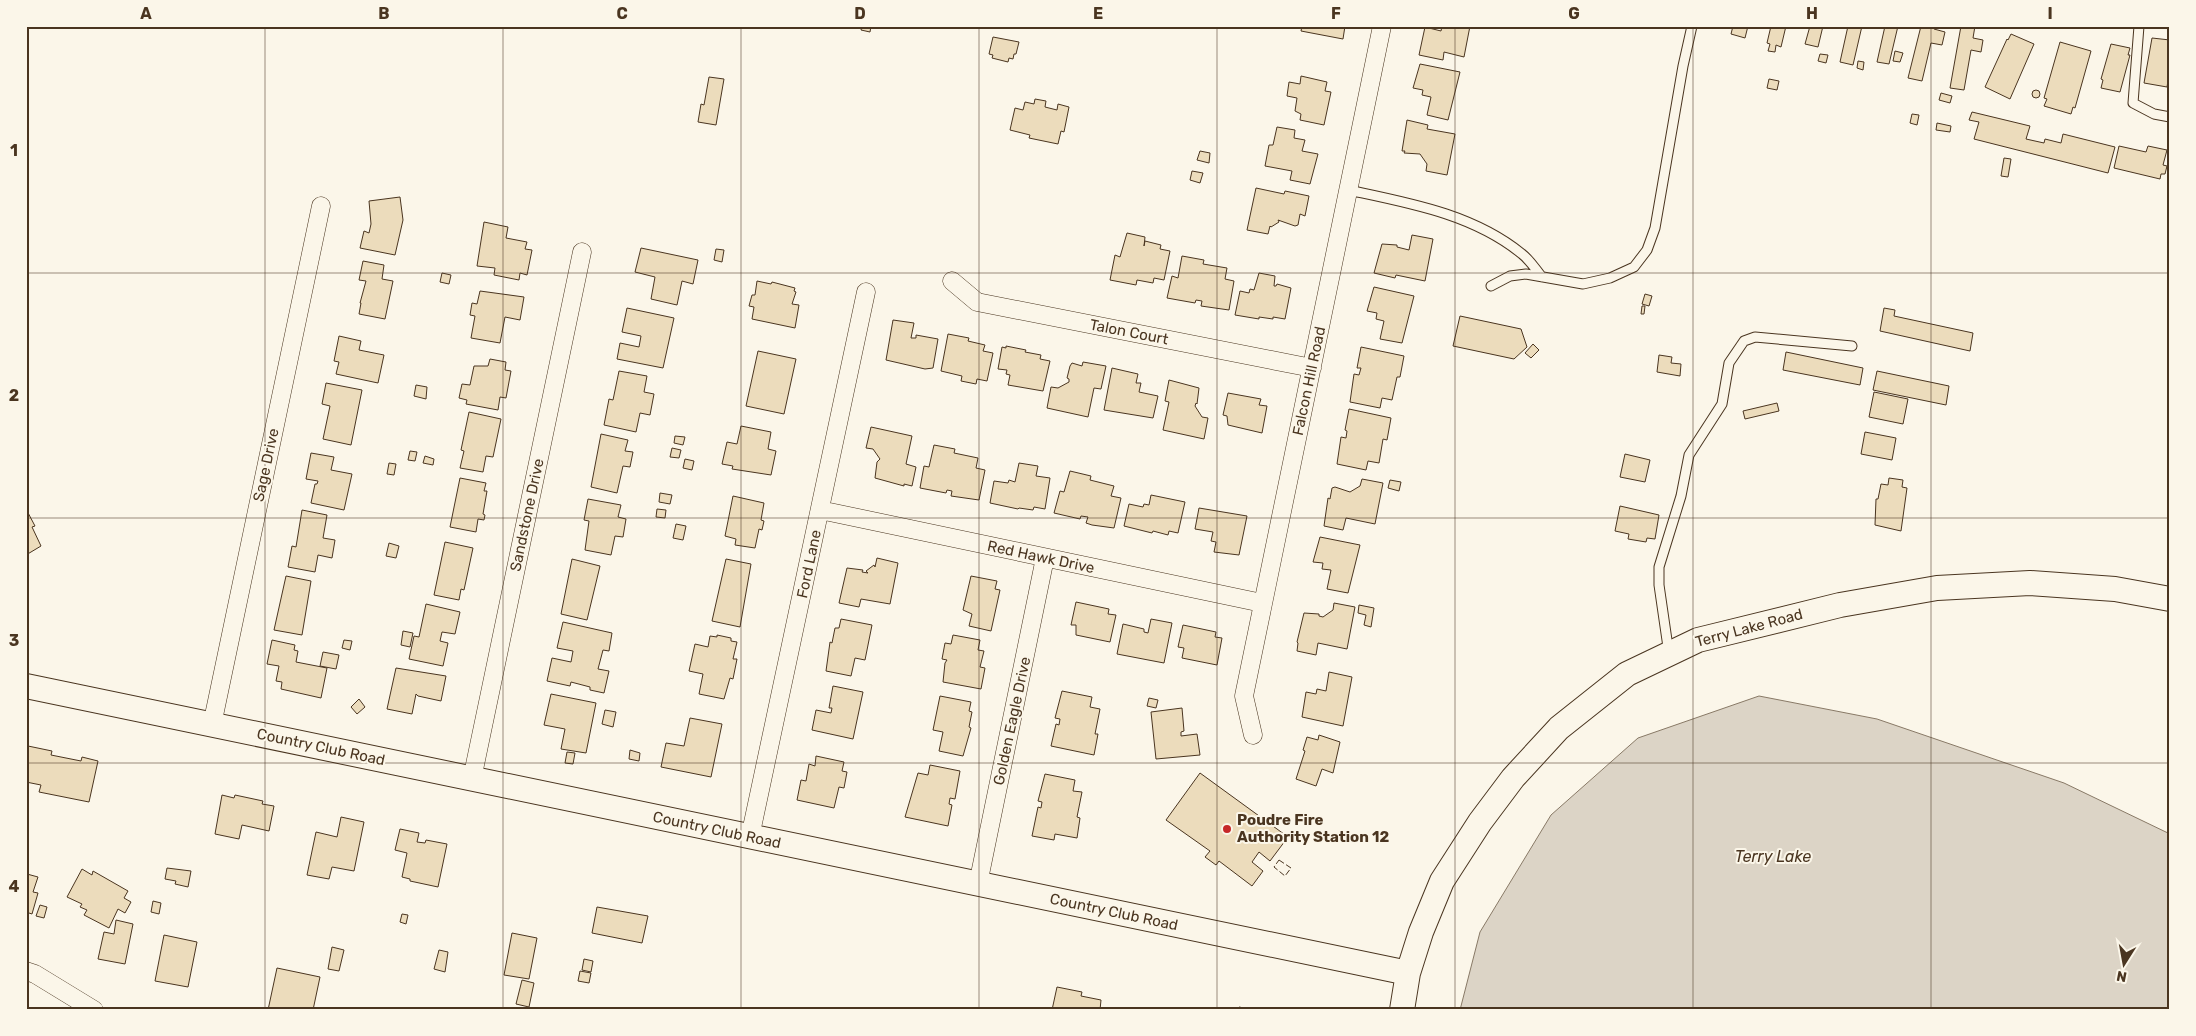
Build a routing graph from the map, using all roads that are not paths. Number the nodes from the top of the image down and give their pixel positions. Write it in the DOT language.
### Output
graph roads {
  1 [pos="1382,26"];
  2 [pos="1692,26"];
  3 [pos="2139,26"];
  4 [pos="2170,117"];
  5 [pos="1348,190"];
  6 [pos="321,206"];
  7 [pos="582,252"];
  8 [pos="1542,277"];
  9 [pos="952,282"];
  10 [pos="1491,286"];
  11 [pos="866,292"];
  12 [pos="1852,346"];
  13 [pos="1312,368"];
  14 [pos="820,510"];
  15 [pos="1045,558"];
  16 [pos="2170,599"];
  17 [pos="1262,603"];
  18 [pos="1669,654"];
  19 [pos="26,686"];
  20 [pos="212,725"];
  21 [pos="1252,735"];
  22 [pos="472,779"];
  23 [pos="750,836"];
  24 [pos="978,884"];
  25 [pos="26,971"];
  26 [pos="1408,973"];
  27 [pos="94,1010"];
  28 [pos="1402,1010"];
  1 -- 5 [label="street, Falcon Hill Road"];
  2 -- 8 [label="lane"];
  3 -- 4 [label="lane"];
  5 -- 8 [label="lane"];
  5 -- 13 [label="street, Falcon Hill Road"];
  6 -- 20 [label="street, Sage Drive"];
  7 -- 22 [label="street, Sandstone Drive"];
  8 -- 10 [label="lane"];
  9 -- 13 [label="street, Talon Court"];
  11 -- 14 [label="street, Ford Lane"];
  12 -- 18 [label="lane"];
  13 -- 17 [label="street, Falcon Hill Road"];
  14 -- 15 [label="street, Red Hawk Drive"];
  14 -- 23 [label="street, Ford Lane"];
  15 -- 17 [label="street, Red Hawk Drive"];
  15 -- 24 [label="street, Golden Eagle Drive"];
  16 -- 18 [label="street, Terry Lake Road"];
  17 -- 21 [label="street, Falcon Hill Road"];
  18 -- 26 [label="street, Terry Lake Road"];
  19 -- 20 [label="street, Country Club Road"];
  20 -- 22 [label="street, Country Club Road"];
  22 -- 23 [label="street, Country Club Road"];
  23 -- 24 [label="street, Country Club Road"];
  24 -- 26 [label="street, Country Club Road"];
  25 -- 27 [label="street"];
  26 -- 28 [label="street, Terry Lake Road"];
}
